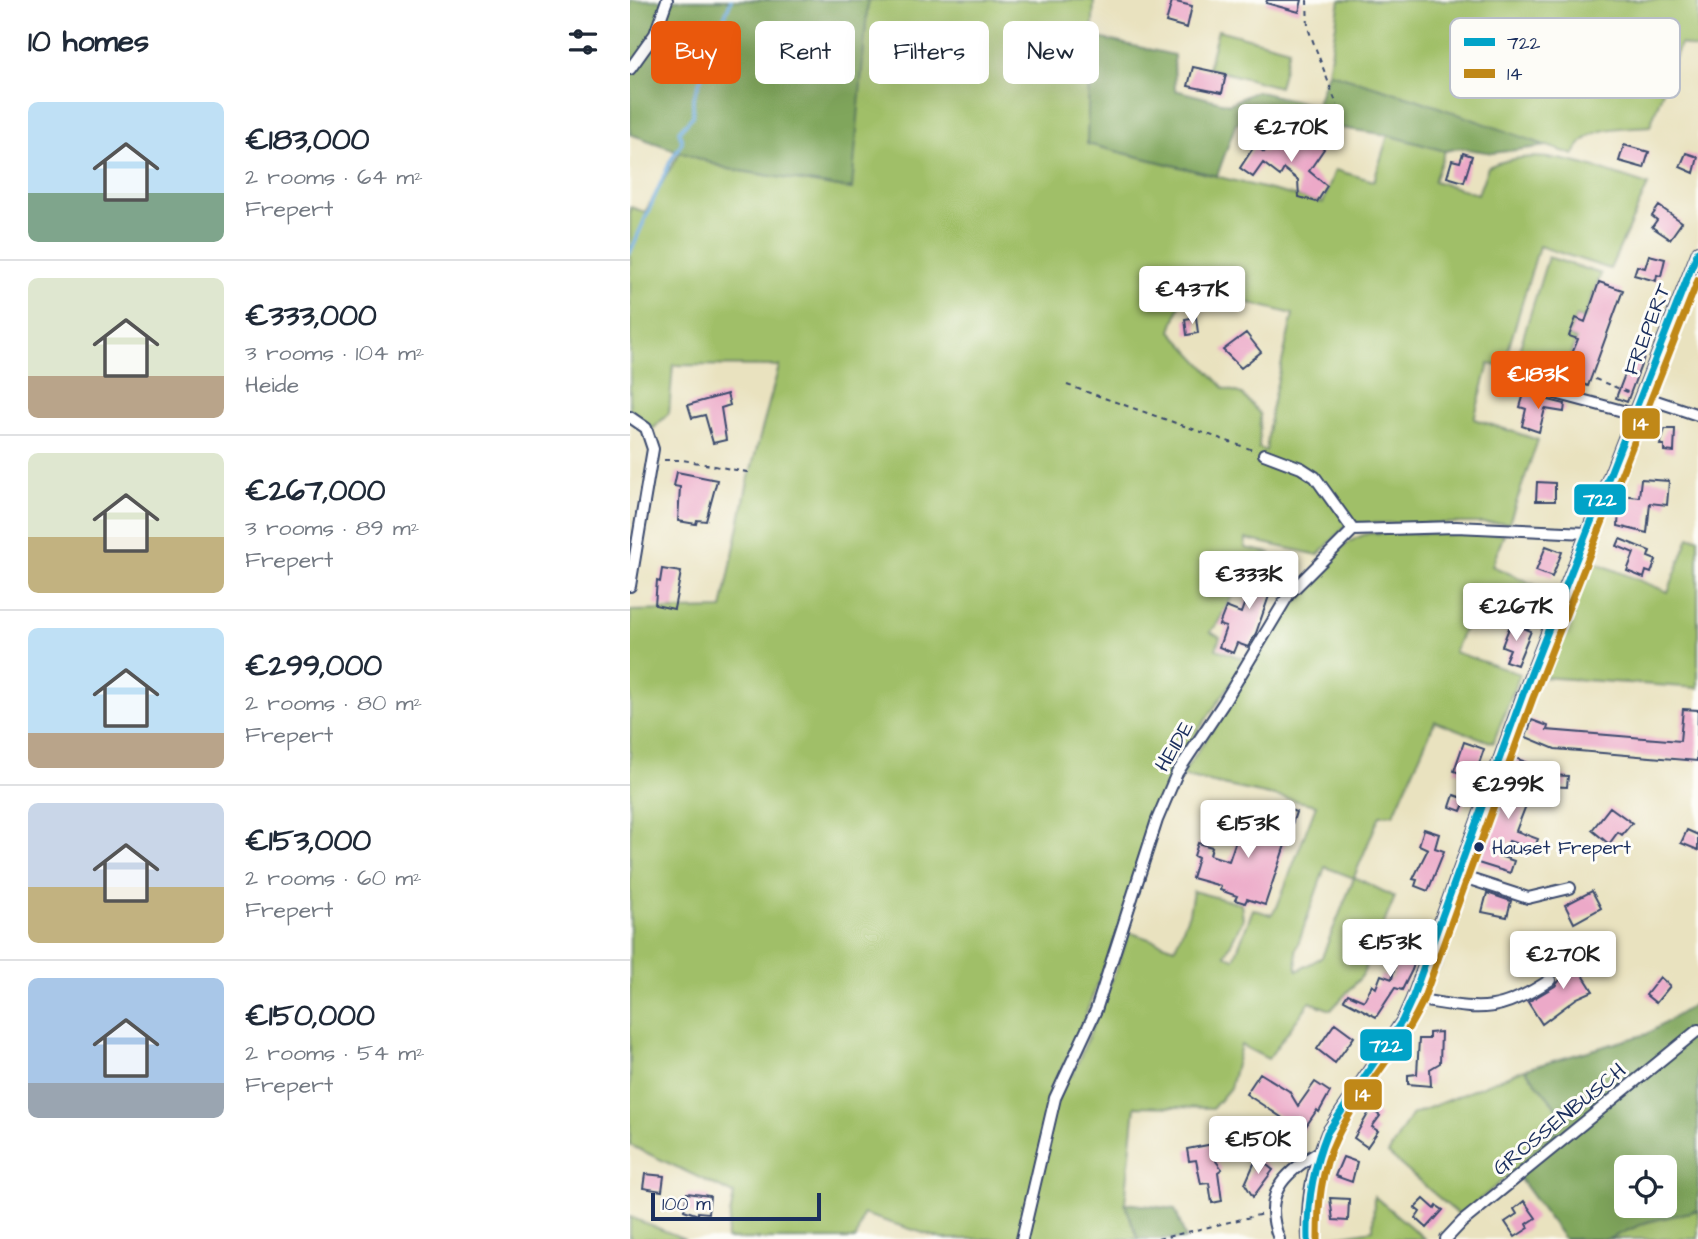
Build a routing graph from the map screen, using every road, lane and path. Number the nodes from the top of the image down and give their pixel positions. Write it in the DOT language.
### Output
graph roads {
  1 [pos="667,0"];
  2 [pos="1307,0"];
  3 [pos="630,69"];
  4 [pos="1336,105"];
  5 [pos="1698,251"];
  6 [pos="1595,379"];
  7 [pos="1067,385"];
  8 [pos="1533,387"];
  9 [pos="1636,394"];
  10 [pos="1634,414"];
  11 [pos="1698,415"];
  12 [pos="630,417"];
  13 [pos="1264,454"];
  14 [pos="652,461"];
  15 [pos="752,473"];
  16 [pos="1353,530"];
  17 [pos="1587,533"];
  18 [pos="630,586"];
  19 [pos="1457,875"];
  20 [pos="1570,888"];
  21 [pos="1550,980"];
  22 [pos="1412,999"];
  23 [pos="1698,1030"];
  24 [pos="1319,1152"];
  25 [pos="1271,1212"];
  26 [pos="1453,1237"];
  27 [pos="1022,1239"];
  28 [pos="1158,1239"];
  29 [pos="1279,1239"];
  30 [pos="1308,1239"];
  1 -- 3 [label="street"];
  2 -- 4 [label="path"];
  5 -- 9 [label="street, FREPERT"];
  6 -- 9 [label="path"];
  7 -- 13 [label="path"];
  8 -- 10 [label="street"];
  9 -- 10 [label="street, FREPERT"];
  9 -- 11 [label="street"];
  10 -- 17 [label="street, FREPERT"];
  12 -- 14 [label="street"];
  13 -- 16 [label="street"];
  14 -- 15 [label="path"];
  14 -- 18 [label="street"];
  16 -- 17 [label="street"];
  16 -- 27 [label="street, HEIDE"];
  17 -- 19 [label="street, FREPERT"];
  19 -- 20 [label="street"];
  19 -- 22 [label="street, FREPERT"];
  21 -- 22 [label="street"];
  22 -- 24 [label="street, FREPERT"];
  23 -- 26 [label="street, GROSSENBUSCH"];
  24 -- 25 [label="street, FREPERT"];
  24 -- 30 [label="street, FREPERT"];
  25 -- 28 [label="path"];
  25 -- 29 [label="street"];
}
